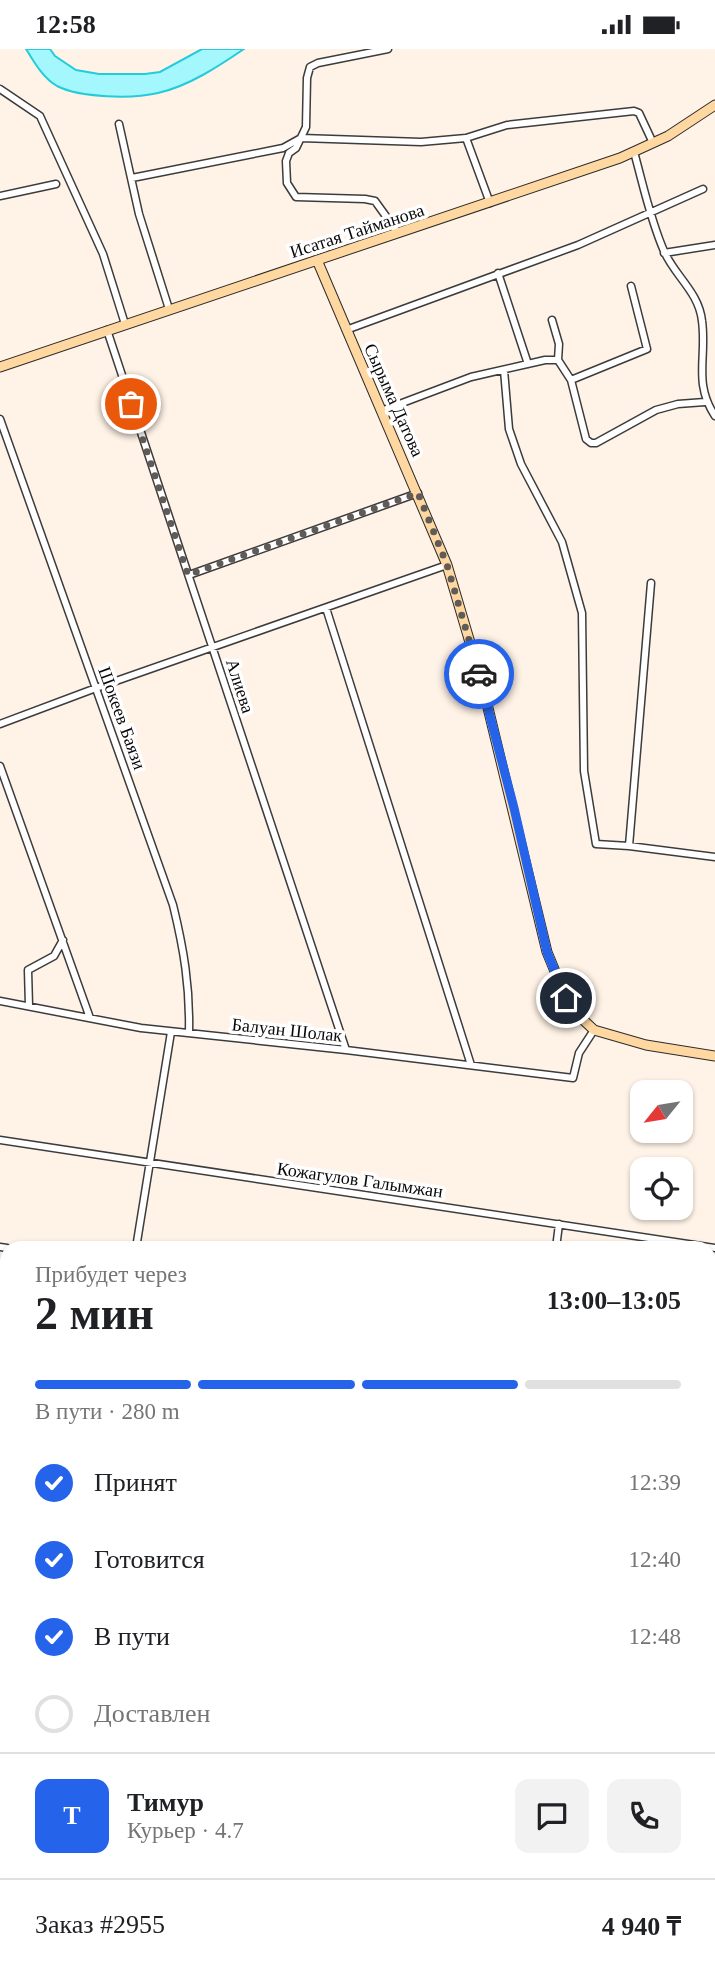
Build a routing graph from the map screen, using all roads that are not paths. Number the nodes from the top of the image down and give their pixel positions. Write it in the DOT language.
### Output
graph roads {
  1 [pos="388,49"];
  2 [pos="0,89"];
  3 [pos="715,105"];
  4 [pos="119,124"];
  5 [pos="301,138"];
  6 [pos="466,138"];
  7 [pos="653,143"];
  8 [pos="634,152"];
  9 [pos="132,179"];
  10 [pos="56,184"];
  11 [pos="703,189"];
  12 [pos="0,196"];
  13 [pos="491,203"];
  14 [pos="650,212"];
  15 [pos="398,233"];
  16 [pos="715,244"];
  17 [pos="664,253"];
  18 [pos="317,260"];
  19 [pos="498,273"];
  20 [pos="632,286"];
  21 [pos="169,309"];
  22 [pos="552,320"];
  23 [pos="125,324"];
  24 [pos="107,330"];
  25 [pos="346,330"];
  26 [pos="558,360"];
  27 [pos="528,365"];
  28 [pos="0,367"];
  29 [pos="504,370"];
  30 [pos="571,380"];
  31 [pos="705,402"];
  32 [pos="381,411"];
  33 [pos="715,416"];
  34 [pos="0,419"];
  35 [pos="418,493"];
  36 [pos="447,565"];
  37 [pos="188,575"];
  38 [pos="651,583"];
  39 [pos="326,608"];
  40 [pos="213,649"];
  41 [pos="96,688"];
  42 [pos="0,725"];
  43 [pos="0,766"];
  44 [pos="629,846"];
  45 [pos="715,857"];
  46 [pos="62,940"];
  47 [pos="0,1001"];
  48 [pos="29,1006"];
  49 [pos="90,1019"];
  50 [pos="594,1030"];
  51 [pos="171,1032"];
  52 [pos="189,1033"];
  53 [pos="346,1050"];
  54 [pos="715,1056"];
  55 [pos="471,1065"];
  56 [pos="0,1140"];
  57 [pos="150,1164"];
  58 [pos="559,1224"];
  59 [pos="137,1241"];
  60 [pos="557,1241"];
  61 [pos="670,1241"];
  1 -- 5 [label="street"];
  2 -- 23 [label="street"];
  3 -- 7 [label="street, Исатая Тайманова"];
  4 -- 9 [label="street"];
  5 -- 6 [label="street"];
  5 -- 9 [label="street"];
  5 -- 15 [label="street"];
  6 -- 7 [label="street"];
  6 -- 13 [label="street"];
  7 -- 8 [label="street, Исатая Тайманова"];
  8 -- 13 [label="street, Исатая Тайманова"];
  8 -- 14 [label="street"];
  9 -- 21 [label="street"];
  10 -- 12 [label="street"];
  11 -- 14 [label="street"];
  13 -- 15 [label="street, Исатая Тайманова"];
  14 -- 17 [label="street"];
  14 -- 19 [label="street"];
  15 -- 18 [label="street, Исатая Тайманова"];
  16 -- 17 [label="street"];
  17 -- 31 [label="street"];
  18 -- 21 [label="street, Исатая Тайманова"];
  18 -- 25 [label="street, Сырыма Датова"];
  19 -- 25 [label="street"];
  19 -- 27 [label="street"];
  20 -- 30 [label="street"];
  21 -- 23 [label="street, Исатая Тайманова"];
  22 -- 26 [label="street"];
  23 -- 24 [label="street, Исатая Тайманова"];
  24 -- 28 [label="street, Исатая Тайманова"];
  24 -- 37 [label="street, Алиева"];
  25 -- 32 [label="street, Сырыма Датова"];
  26 -- 27 [label="street"];
  26 -- 30 [label="street"];
  27 -- 29 [label="street"];
  29 -- 32 [label="street"];
  29 -- 44 [label="street"];
  30 -- 31 [label="street"];
  31 -- 33 [label="street"];
  32 -- 35 [label="street, Сырыма Датова"];
  34 -- 41 [label="street, Шокеев Баязи"];
  35 -- 36 [label="street, Сырыма Датова"];
  35 -- 37 [label="street"];
  36 -- 39 [label="street"];
  36 -- 50 [label="street, Сырыма Датова"];
  37 -- 40 [label="street, Алиева"];
  38 -- 44 [label="street"];
  39 -- 40 [label="street"];
  39 -- 55 [label="street"];
  40 -- 41 [label="street"];
  40 -- 53 [label="street, Алиева"];
  41 -- 42 [label="street"];
  41 -- 52 [label="street, Шокеев Баязи"];
  43 -- 46 [label="street"];
  44 -- 45 [label="street"];
  46 -- 48 [label="street"];
  46 -- 49 [label="street"];
  47 -- 48 [label="street, Балуан Шолак"];
  48 -- 49 [label="street, Балуан Шолак"];
  49 -- 51 [label="street, Балуан Шолак"];
  50 -- 54 [label="street"];
  50 -- 55 [label="street, Балуан Шолак"];
  51 -- 52 [label="street, Балуан Шолак"];
  51 -- 57 [label="street"];
  52 -- 53 [label="street, Балуан Шолак"];
  53 -- 55 [label="street, Балуан Шолак"];
  56 -- 57 [label="street, Кожагулов Галымжан"];
  57 -- 58 [label="street, Кожагулов Галымжан"];
  57 -- 59 [label="street"];
  58 -- 60 [label="street"];
  58 -- 61 [label="street, Кожагулов Галымжан"];
}
